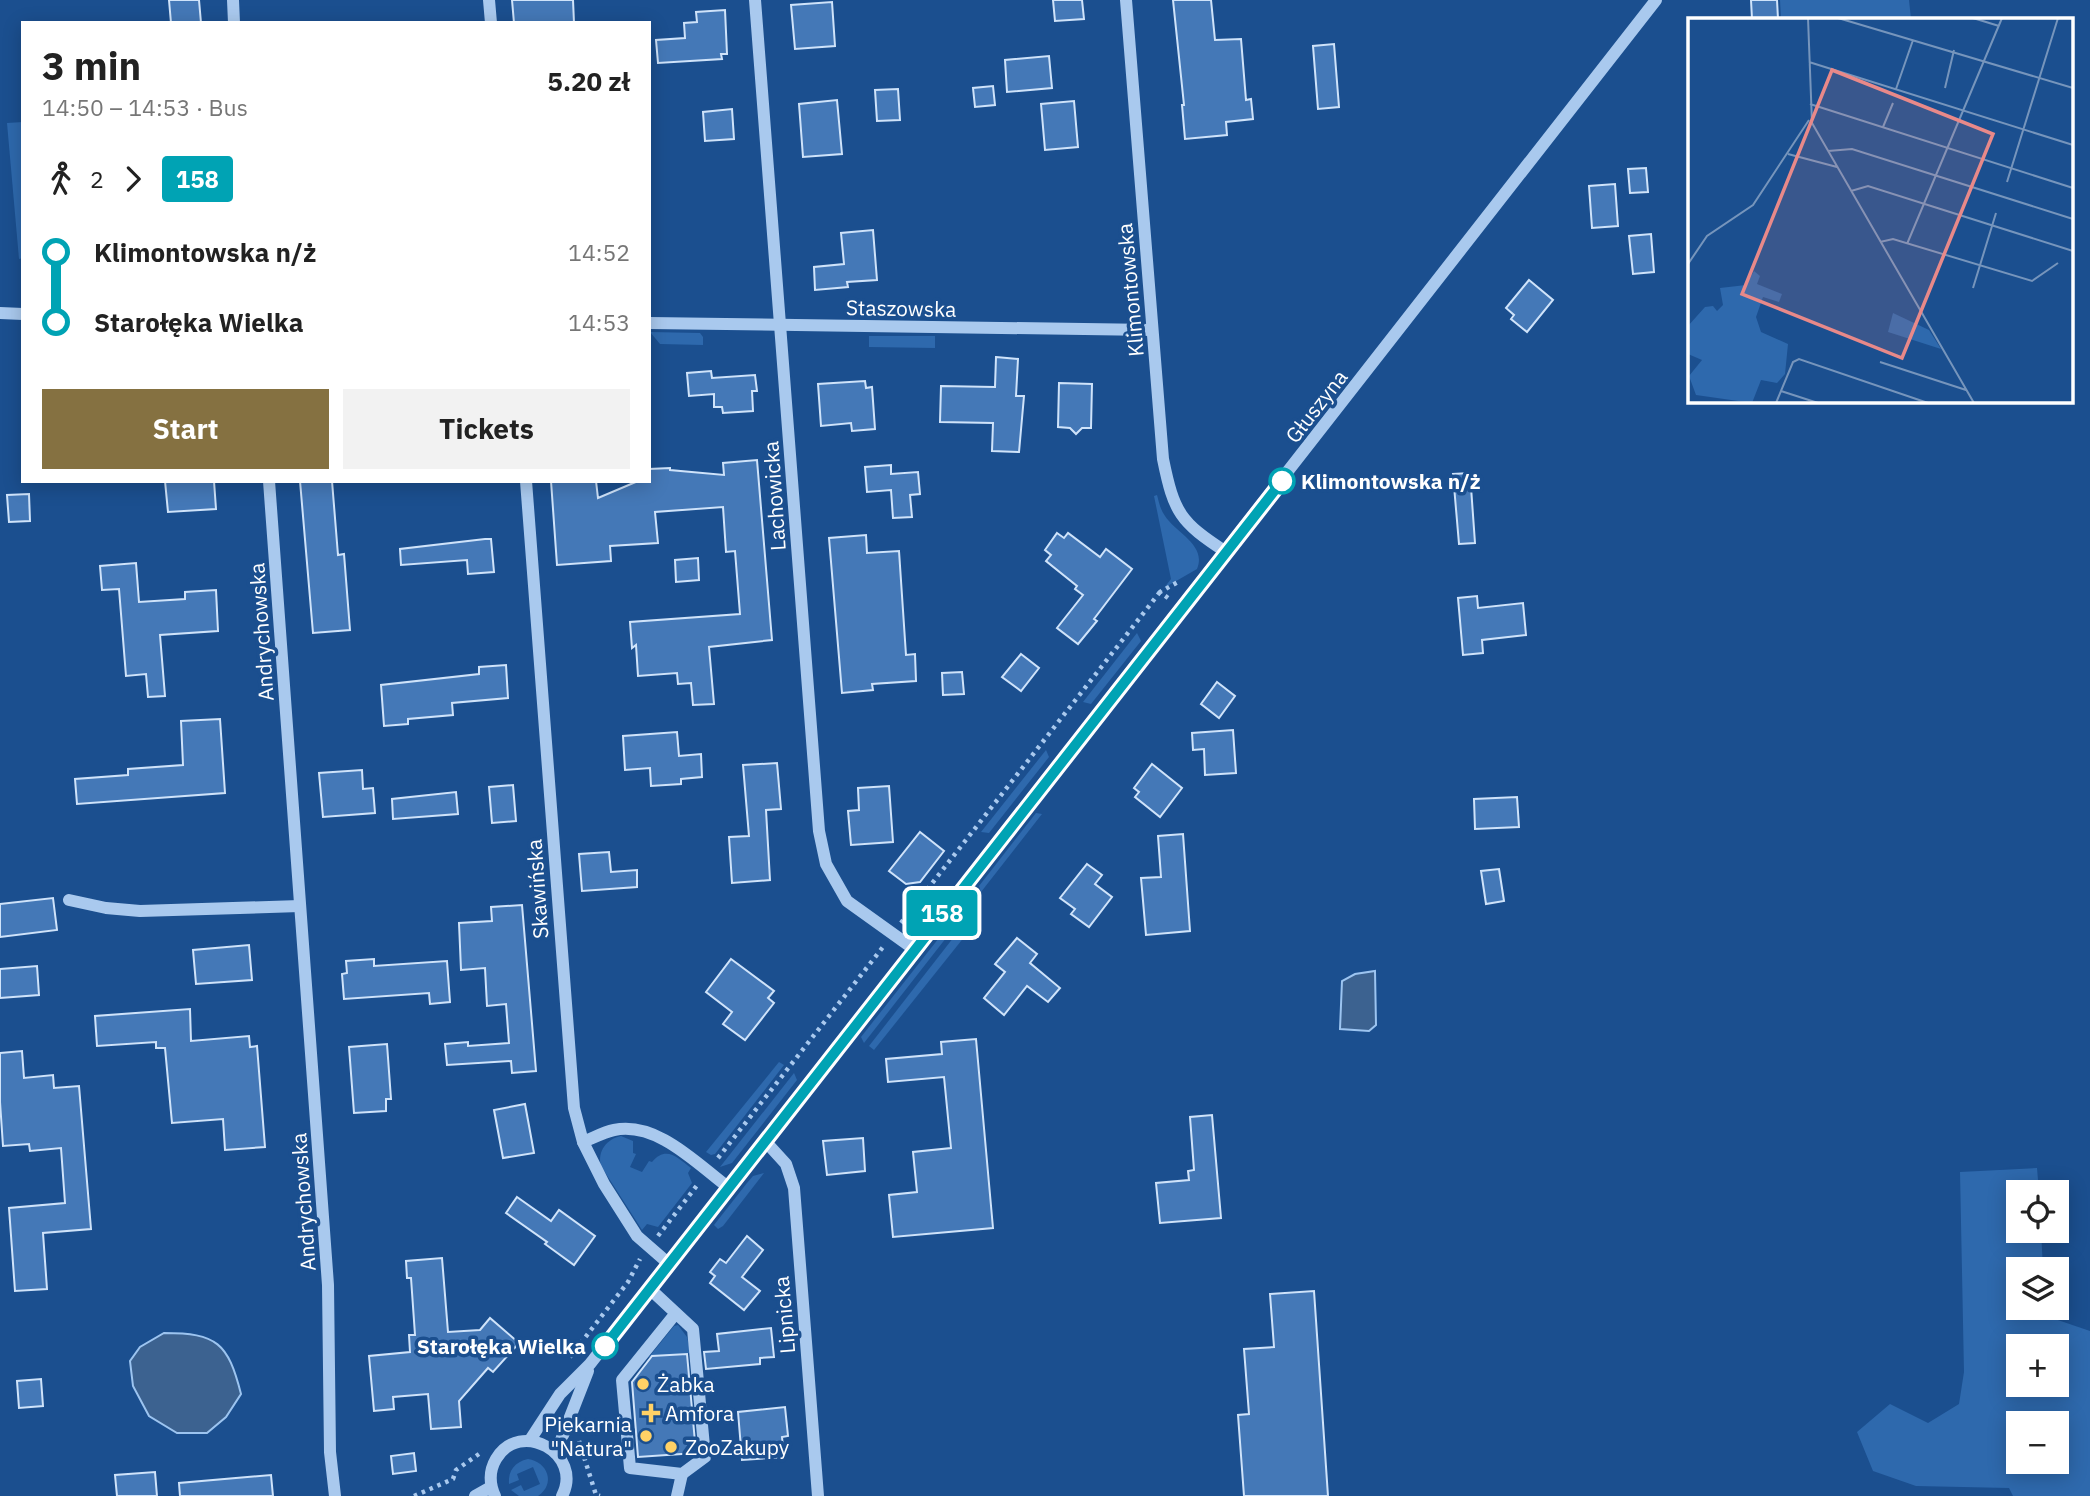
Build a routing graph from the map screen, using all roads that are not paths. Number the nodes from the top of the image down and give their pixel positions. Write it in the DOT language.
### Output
graph roads {
  1 [pos="233,0"];
  2 [pos="489,0"];
  3 [pos="755,0"];
  4 [pos="1126,0"];
  5 [pos="1657,0"];
  6 [pos="234,21"];
  7 [pos="491,21"];
  8 [pos="0,313"];
  9 [pos="21,314"];
  10 [pos="651,323"];
  11 [pos="781,325"];
  12 [pos="1152,330"];
  13 [pos="270,483"];
  14 [pos="526,483"];
  15 [pos="1226,552"];
  16 [pos="69,900"];
  17 [pos="300,906"];
  18 [pos="914,949"];
  19 [pos="765,1141"];
  20 [pos="583,1142"];
  21 [pos="728,1187"];
  22 [pos="668,1263"];
  23 [pos="650,1289"];
  24 [pos="676,1313"];
  25 [pos="590,1364"];
  26 [pos="530,1440"];
  27 [pos="556,1452"];
  28 [pos="682,1474"];
  29 [pos="493,1492"];
  30 [pos="567,1494"];
  31 [pos="335,1496"];
  32 [pos="475,1496"];
  33 [pos="677,1496"];
  34 [pos="818,1496"];
  1 -- 6 [label="street"];
  2 -- 7 [label="street"];
  3 -- 11 [label="street, Lachowicka"];
  4 -- 12 [label="street, Klimontowska"];
  5 -- 15 [label="street, Głuszyna"];
  8 -- 9 [label="street"];
  10 -- 11 [label="street, Staszowska"];
  11 -- 12 [label="street, Staszowska"];
  11 -- 18 [label="street, Lachowicka"];
  12 -- 15 [label="street, Klimontowska"];
  13 -- 17 [label="street, Andrychowska"];
  14 -- 20 [label="street, Skawińska"];
  15 -- 18 [label="street, Głuszyna"];
  16 -- 17 [label="street"];
  17 -- 31 [label="street, Andrychowska"];
  18 -- 19 [label="street, Głuszyna"];
  19 -- 21 [label="street, Głuszyna"];
  19 -- 34 [label="street, Lipnicka"];
  20 -- 21 [label="street"];
  20 -- 22 [label="street, Skawińska"];
  21 -- 22 [label="street, Głuszyna"];
  22 -- 23 [label="street, Głuszyna"];
  23 -- 24 [label="street"];
  23 -- 25 [label="street, Głuszyna"];
  24 -- 28 [label="street"];
  24 -- 28 [label="street"];
  25 -- 26 [label="street, Głuszyna"];
  25 -- 27 [label="street, Głuszyna"];
  26 -- 27 [label="street"];
  26 -- 29 [label="street"];
  27 -- 30 [label="street"];
  28 -- 33 [label="street"];
  29 -- 32 [label="street"];
}
